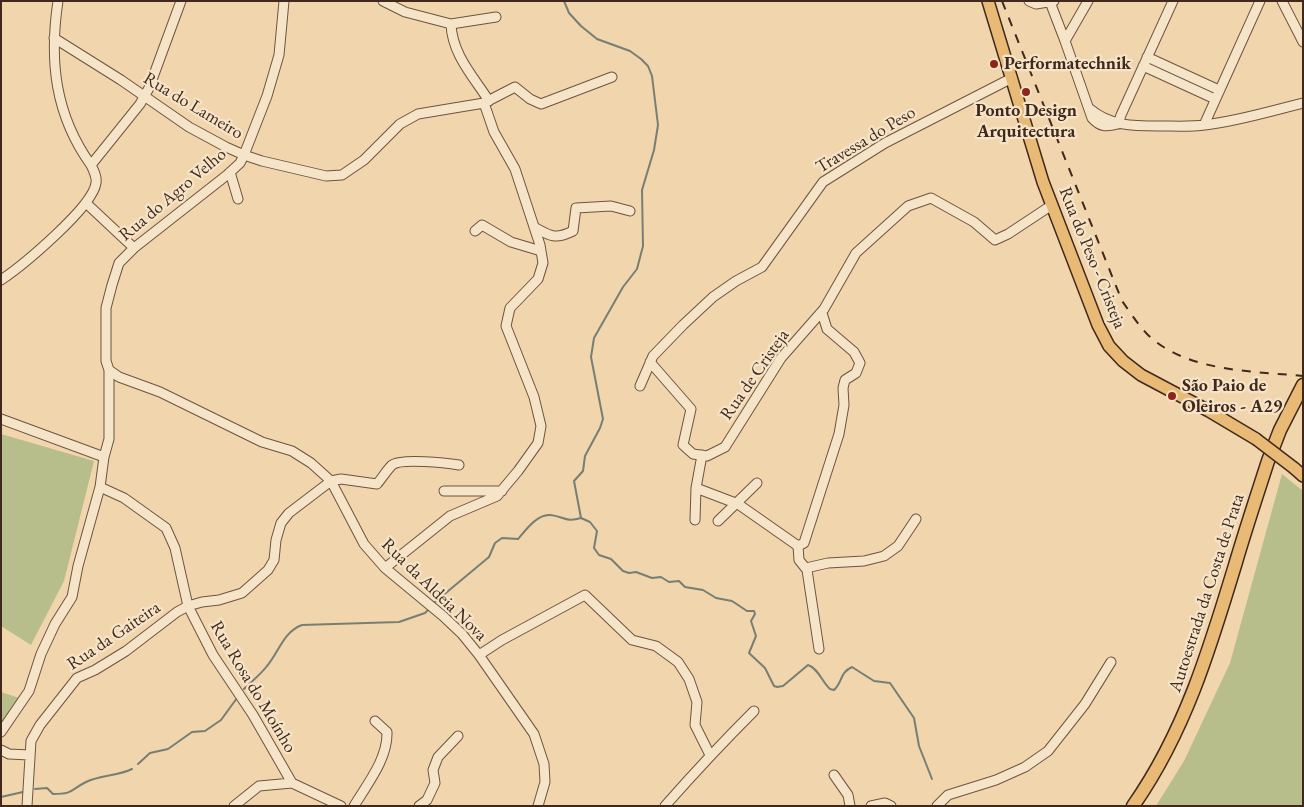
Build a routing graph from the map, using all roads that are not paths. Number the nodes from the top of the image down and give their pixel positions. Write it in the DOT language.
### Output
graph roads {
  1 [pos="58,1"];
  2 [pos="181,1"];
  3 [pos="284,1"];
  4 [pos="383,1"];
  5 [pos="988,1"];
  6 [pos="1029,1"];
  7 [pos="1088,1"];
  8 [pos="1173,1"];
  9 [pos="1260,1"];
  10 [pos="1282,1"];
  11 [pos="1046,2"];
  12 [pos="496,17"];
  13 [pos="451,24"];
  14 [pos="54,38"];
  15 [pos="1065,41"];
  16 [pos="1303,42"];
  17 [pos="1145,61"];
  18 [pos="612,77"];
  19 [pos="1012,78"];
  20 [pos="1220,90"];
  21 [pos="144,96"];
  22 [pos="1216,99"];
  23 [pos="486,102"];
  24 [pos="1303,103"];
  25 [pos="1210,111"];
  26 [pos="1219,122"];
  27 [pos="1118,124"];
  28 [pos="1204,125"];
  29 [pos="244,155"];
  30 [pos="91,165"];
  31 [pos="230,172"];
  32 [pos="238,199"];
  33 [pos="86,204"];
  34 [pos="1052,205"];
  35 [pos="630,210"];
  36 [pos="534,227"];
  37 [pos="475,231"];
  38 [pos="134,248"];
  39 [pos="541,251"];
  40 [pos="1,280"];
  41 [pos="822,312"];
  42 [pos="650,362"];
  43 [pos="109,370"];
  44 [pos="1303,385"];
  45 [pos="640,386"];
  46 [pos="1303,402"];
  47 [pos="1,419"];
  48 [pos="702,455"];
  49 [pos="104,457"];
  50 [pos="459,465"];
  51 [pos="1298,472"];
  52 [pos="331,481"];
  53 [pos="757,484"];
  54 [pos="100,487"];
  55 [pos="696,488"];
  56 [pos="444,491"];
  57 [pos="502,491"];
  58 [pos="735,503"];
  59 [pos="916,519"];
  60 [pos="695,520"];
  61 [pos="718,521"];
  62 [pos="798,546"];
  63 [pos="385,568"];
  64 [pos="806,568"];
  65 [pos="188,606"];
  66 [pos="819,649"];
  67 [pos="479,655"];
  68 [pos="1111,662"];
  69 [pos="754,711"];
  70 [pos="375,721"];
  71 [pos="1,732"];
  72 [pos="458,736"];
  73 [pos="1,750"];
  74 [pos="29,755"];
  75 [pos="710,755"];
  76 [pos="834,775"];
  77 [pos="292,783"];
  78 [pos="27,806"];
  79 [pos="234,806"];
  80 [pos="341,806"];
  81 [pos="354,806"];
  82 [pos="419,806"];
  83 [pos="538,806"];
  84 [pos="665,806"];
  85 [pos="850,806"];
  86 [pos="871,806"];
  87 [pos="891,806"];
  88 [pos="937,806"];
  89 [pos="1133,806"];
  90 [pos="1143,806"];
  1 -- 14 [label="street"];
  2 -- 21 [label="street"];
  3 -- 29 [label="street, Rua do Agro Velho"];
  4 -- 13 [label="street"];
  5 -- 19 [label="main road, Rua do Peso - Cristeja"];
  6 -- 11 [label="street"];
  7 -- 15 [label="street"];
  8 -- 17 [label="street"];
  9 -- 20 [label="street"];
  10 -- 16 [label="street"];
  11 -- 15 [label="street"];
  12 -- 13 [label="street"];
  13 -- 23 [label="street"];
  14 -- 21 [label="street, Rua do Lameiro"];
  14 -- 30 [label="street"];
  15 -- 27 [label="street"];
  17 -- 20 [label="street"];
  17 -- 22 [label="street"];
  17 -- 27 [label="street"];
  18 -- 23 [label="street, Rua do Lameiro"];
  19 -- 34 [label="main road, Rua do Peso - Cristeja"];
  19 -- 42 [label="street, Travessa do Peso"];
  20 -- 22 [label="street"];
  21 -- 29 [label="street, Rua do Lameiro"];
  21 -- 30 [label="street"];
  22 -- 25 [label="street"];
  23 -- 29 [label="street, Rua do Lameiro"];
  23 -- 36 [label="street"];
  24 -- 26 [label="street"];
  25 -- 26 [label="street"];
  25 -- 28 [label="street"];
  26 -- 28 [label="street"];
  27 -- 28 [label="street"];
  29 -- 31 [label="street, Rua do Agro Velho"];
  30 -- 33 [label="street"];
  31 -- 32 [label="street"];
  31 -- 38 [label="street, Rua do Agro Velho"];
  33 -- 38 [label="street"];
  33 -- 40 [label="street"];
  34 -- 41 [label="street, Rua de Cristeja"];
  34 -- 51 [label="main road, Rua do Peso - Cristeja, bridge"];
  35 -- 36 [label="street"];
  36 -- 39 [label="street"];
  37 -- 39 [label="street"];
  38 -- 43 [label="street, Rua do Agro Velho"];
  39 -- 57 [label="street"];
  41 -- 48 [label="street, Rua de Cristeja"];
  41 -- 62 [label="street"];
  42 -- 45 [label="street, Travessa do Peso"];
  42 -- 48 [label="street, Rua de Cristeja"];
  43 -- 49 [label="street, Rua do Agro Velho"];
  43 -- 52 [label="street, Rua da Aldeia Nova"];
  44 -- 89 [label="highway, Autoestrada da Costa de Prata"];
  46 -- 90 [label="highway, Autoestrada da Costa de Prata"];
  47 -- 49 [label="street"];
  48 -- 55 [label="street"];
  49 -- 54 [label="street, Rua do Agro Velho"];
  50 -- 52 [label="street"];
  52 -- 63 [label="street, Rua da Aldeia Nova"];
  52 -- 65 [label="street"];
  53 -- 58 [label="street"];
  54 -- 65 [label="street, Rua Rosa do Moínho"];
  54 -- 71 [label="street, Rua do Agro Velho"];
  55 -- 58 [label="street"];
  55 -- 60 [label="street"];
  56 -- 57 [label="street"];
  57 -- 63 [label="street"];
  58 -- 61 [label="street"];
  58 -- 62 [label="street"];
  59 -- 64 [label="street"];
  62 -- 64 [label="street"];
  63 -- 67 [label="street, Rua da Aldeia Nova"];
  64 -- 66 [label="street"];
  65 -- 74 [label="street, Rua da Gaiteira"];
  65 -- 77 [label="street, Rua Rosa do Moínho"];
  67 -- 75 [label="street"];
  67 -- 83 [label="street, Rua da Aldeia Nova"];
  68 -- 88 [label="street"];
  69 -- 75 [label="street"];
  70 -- 81 [label="street"];
  72 -- 82 [label="street"];
  73 -- 74 [label="street"];
  74 -- 78 [label="street, Rua da Gaiteira"];
  75 -- 84 [label="street"];
  76 -- 85 [label="street"];
  77 -- 79 [label="street"];
  77 -- 80 [label="street"];
  86 -- 87 [label="street"];
}
